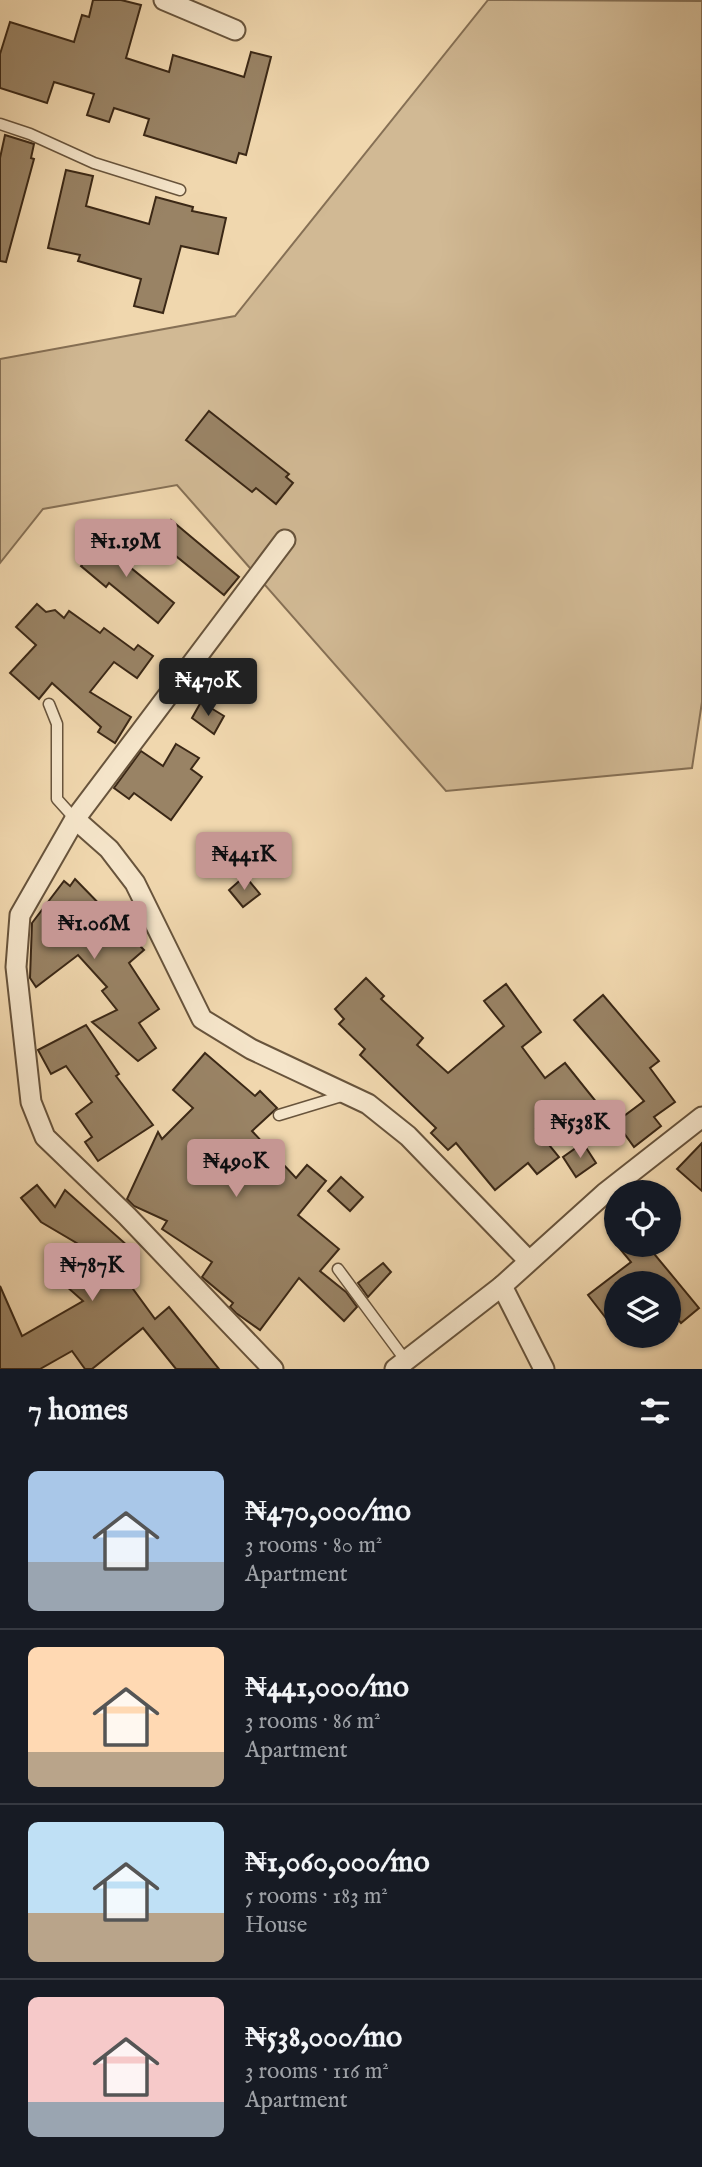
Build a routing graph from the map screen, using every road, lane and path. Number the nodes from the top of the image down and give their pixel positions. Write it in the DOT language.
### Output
graph roads {
  1 [pos="164,0"];
  2 [pos="235,30"];
  3 [pos="0,124"];
  4 [pos="180,190"];
  5 [pos="285,540"];
  6 [pos="49,704"];
  7 [pos="75,819"];
  8 [pos="348,1094"];
  9 [pos="279,1115"];
  10 [pos="702,1117"];
  11 [pos="529,1261"];
  12 [pos="338,1269"];
  13 [pos="502,1286"];
  14 [pos="400,1365"];
  15 [pos="273,1369"];
  16 [pos="544,1369"];
  1 -- 2 [label="street"];
  3 -- 4 [label="lane"];
  5 -- 7 [label="street"];
  6 -- 7 [label="lane"];
  7 -- 8 [label="street"];
  7 -- 15 [label="street"];
  8 -- 9 [label="lane"];
  8 -- 11 [label="street"];
  10 -- 11 [label="street"];
  11 -- 13 [label="street"];
  12 -- 14 [label="lane"];
  13 -- 14 [label="street"];
  13 -- 16 [label="street"];
}
